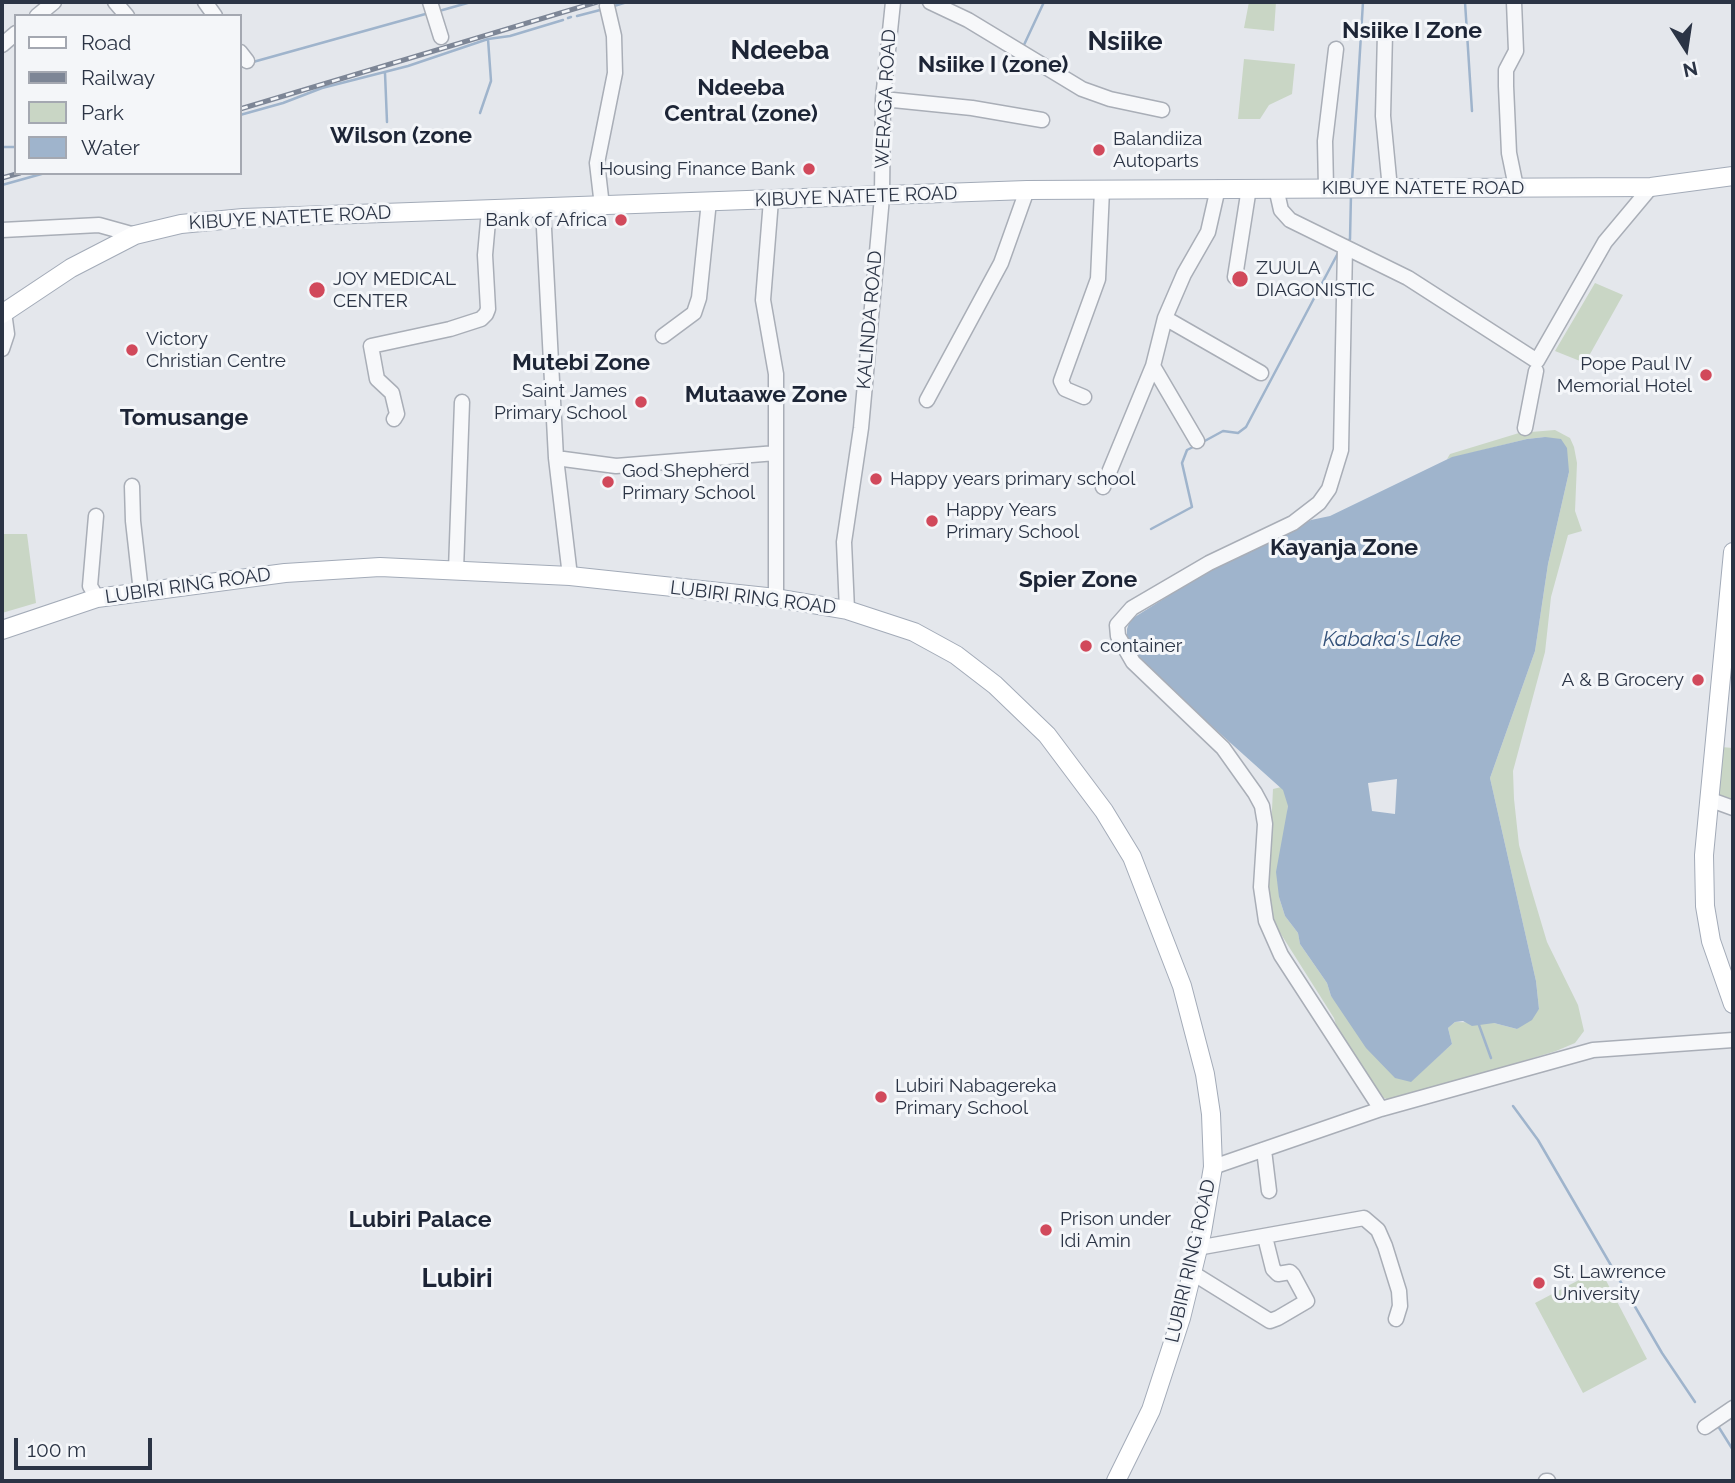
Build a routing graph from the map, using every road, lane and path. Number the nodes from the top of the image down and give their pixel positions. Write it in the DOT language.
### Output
graph roads {
  1 [pos="54,2"];
  2 [pos="893,2"];
  3 [pos="930,2"];
  4 [pos="1514,2"];
  5 [pos="607,8"];
  6 [pos="432,9"];
  7 [pos="39,14"];
  8 [pos="1385,33"];
  9 [pos="441,37"];
  10 [pos="1336,49"];
  11 [pos="883,99"];
  12 [pos="1162,110"];
  13 [pos="1042,120"];
  14 [pos="1733,176"];
  15 [pos="1516,187"];
  16 [pos="1651,187"];
  17 [pos="1218,188"];
  18 [pos="1249,188"];
  19 [pos="1276,188"];
  20 [pos="1326,188"];
  21 [pos="1390,189"];
  22 [pos="1027,190"];
  23 [pos="1102,190"];
  24 [pos="883,197"];
  25 [pos="771,200"];
  26 [pos="709,201"];
  27 [pos="602,206"];
  28 [pos="543,209"];
  29 [pos="489,210"];
  30 [pos="2,230"];
  31 [pos="135,235"];
  32 [pos="1345,247"];
  33 [pos="1235,277"];
  34 [pos="3,313"];
  35 [pos="1165,318"];
  36 [pos="663,335"];
  37 [pos="2,349"];
  38 [pos="1153,366"];
  39 [pos="1536,371"];
  40 [pos="1261,373"];
  41 [pos="1084,397"];
  42 [pos="927,400"];
  43 [pos="462,402"];
  44 [pos="394,419"];
  45 [pos="1525,428"];
  46 [pos="1196,441"];
  47 [pos="776,453"];
  48 [pos="556,458"];
  49 [pos="132,486"];
  50 [pos="1102,487"];
  51 [pos="96,516"];
  52 [pos="1733,552"];
  53 [pos="456,570"];
  54 [pos="570,576"];
  55 [pos="1731,588"];
  56 [pos="141,592"];
  57 [pos="97,598"];
  58 [pos="776,598"];
  59 [pos="847,610"];
  60 [pos="2,630"];
  61 [pos="1711,800"];
  62 [pos="1733,808"];
  63 [pos="1733,1004"];
  64 [pos="1733,1040"];
  65 [pos="1381,1109"];
  66 [pos="1264,1150"];
  67 [pos="1213,1167"];
  68 [pos="1269,1191"];
  69 [pos="1265,1237"];
  70 [pos="1197,1248"];
  71 [pos="1191,1272"];
  72 [pos="1396,1319"];
  73 [pos="1733,1408"];
  74 [pos="1705,1427"];
  75 [pos="1116,1481"];
  1 -- 7 [label="street"];
  2 -- 11 [label="street, WERAGA ROAD"];
  3 -- 12 [label="street"];
  4 -- 15 [label="street"];
  5 -- 27 [label="street"];
  6 -- 9 [label="street"];
  8 -- 21 [label="street"];
  10 -- 20 [label="street"];
  11 -- 13 [label="street"];
  11 -- 24 [label="street, WERAGA ROAD"];
  14 -- 16 [label="main road, KIBUYE NATETE ROAD"];
  15 -- 16 [label="main road, KIBUYE NATETE ROAD"];
  15 -- 21 [label="main road, KIBUYE NATETE ROAD"];
  16 -- 32 [label="street"];
  17 -- 18 [label="main road, KIBUYE NATETE ROAD"];
  17 -- 23 [label="main road, KIBUYE NATETE ROAD"];
  17 -- 35 [label="street"];
  18 -- 19 [label="main road, KIBUYE NATETE ROAD"];
  18 -- 33 [label="street"];
  19 -- 20 [label="main road, KIBUYE NATETE ROAD"];
  19 -- 32 [label="street"];
  20 -- 21 [label="main road, KIBUYE NATETE ROAD"];
  22 -- 23 [label="main road, KIBUYE NATETE ROAD"];
  22 -- 24 [label="main road, KIBUYE NATETE ROAD"];
  22 -- 42 [label="street"];
  23 -- 41 [label="street"];
  24 -- 25 [label="main road, KIBUYE NATETE ROAD"];
  24 -- 59 [label="street, KALINDA ROAD"];
  25 -- 26 [label="main road, KIBUYE NATETE ROAD"];
  25 -- 47 [label="street"];
  26 -- 27 [label="main road, KIBUYE NATETE ROAD"];
  26 -- 36 [label="street"];
  27 -- 28 [label="main road, KIBUYE NATETE ROAD"];
  28 -- 29 [label="main road, KIBUYE NATETE ROAD"];
  28 -- 48 [label="street"];
  29 -- 31 [label="main road, KIBUYE NATETE ROAD"];
  29 -- 44 [label="street"];
  30 -- 31 [label="street"];
  31 -- 34 [label="main road, KIBUYE NATETE ROAD"];
  32 -- 65 [label="street"];
  34 -- 37 [label="street"];
  35 -- 38 [label="street"];
  35 -- 40 [label="street"];
  38 -- 46 [label="street"];
  38 -- 50 [label="street"];
  39 -- 45 [label="street"];
  43 -- 53 [label="street"];
  47 -- 48 [label="street"];
  47 -- 58 [label="street"];
  48 -- 54 [label="street"];
  49 -- 56 [label="street"];
  51 -- 57 [label="street"];
  52 -- 55 [label="main road"];
  53 -- 54 [label="main road, LUBIRI RING ROAD"];
  53 -- 56 [label="main road, LUBIRI RING ROAD"];
  54 -- 58 [label="main road, LUBIRI RING ROAD"];
  55 -- 61 [label="main road"];
  56 -- 57 [label="main road, LUBIRI RING ROAD"];
  57 -- 60 [label="main road, LUBIRI RING ROAD"];
  58 -- 59 [label="main road, LUBIRI RING ROAD"];
  59 -- 67 [label="main road, LUBIRI RING ROAD"];
  61 -- 62 [label="street"];
  61 -- 63 [label="main road"];
  64 -- 65 [label="street"];
  65 -- 66 [label="street"];
  66 -- 67 [label="street"];
  66 -- 68 [label="street"];
  67 -- 70 [label="main road, LUBIRI RING ROAD"];
  69 -- 70 [label="street"];
  69 -- 71 [label="street"];
  69 -- 72 [label="street"];
  70 -- 71 [label="main road, LUBIRI RING ROAD"];
  71 -- 75 [label="main road, LUBIRI RING ROAD"];
  73 -- 74 [label="street"];
}
